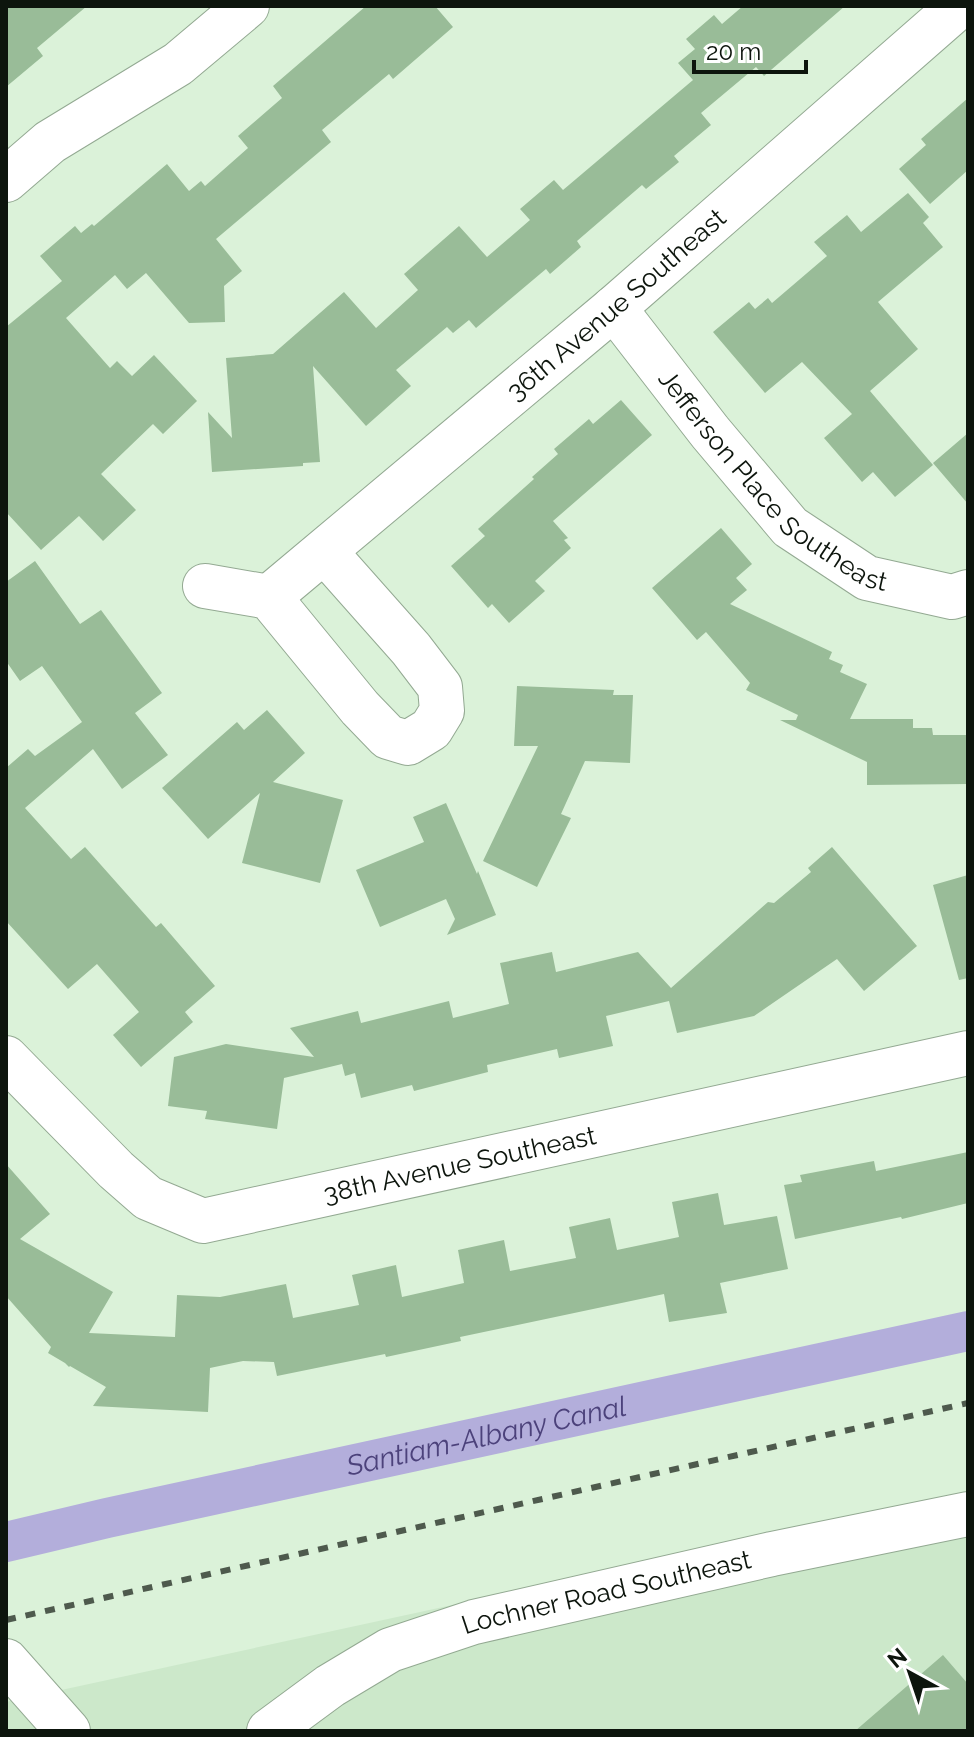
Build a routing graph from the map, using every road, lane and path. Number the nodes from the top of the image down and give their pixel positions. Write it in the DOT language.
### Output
graph roads {
  1 [pos="247,6"];
  2 [pos="959,6"];
  3 [pos="6,180"];
  4 [pos="614,308"];
  5 [pos="325,552"];
  6 [pos="205,586"];
  7 [pos="968,592"];
  8 [pos="269,597"];
  9 [pos="968,1053"];
  10 [pos="6,1058"];
  11 [pos="968,1514"];
  12 [pos="6,1661"];
  13 [pos="68,1731"];
  14 [pos="269,1731"];
  1 -- 3 [label="street"];
  2 -- 4 [label="street, 36th Avenue Southeast"];
  4 -- 5 [label="street, 36th Avenue Southeast"];
  4 -- 7 [label="street, Jefferson Place Southeast"];
  5 -- 8 [label="street, 36th Avenue Southeast"];
  5 -- 8 [label="street"];
  6 -- 8 [label="street"];
  9 -- 10 [label="street, 38th Avenue Southeast"];
  11 -- 14 [label="street, Lochner Road Southeast"];
  12 -- 13 [label="street"];
}
